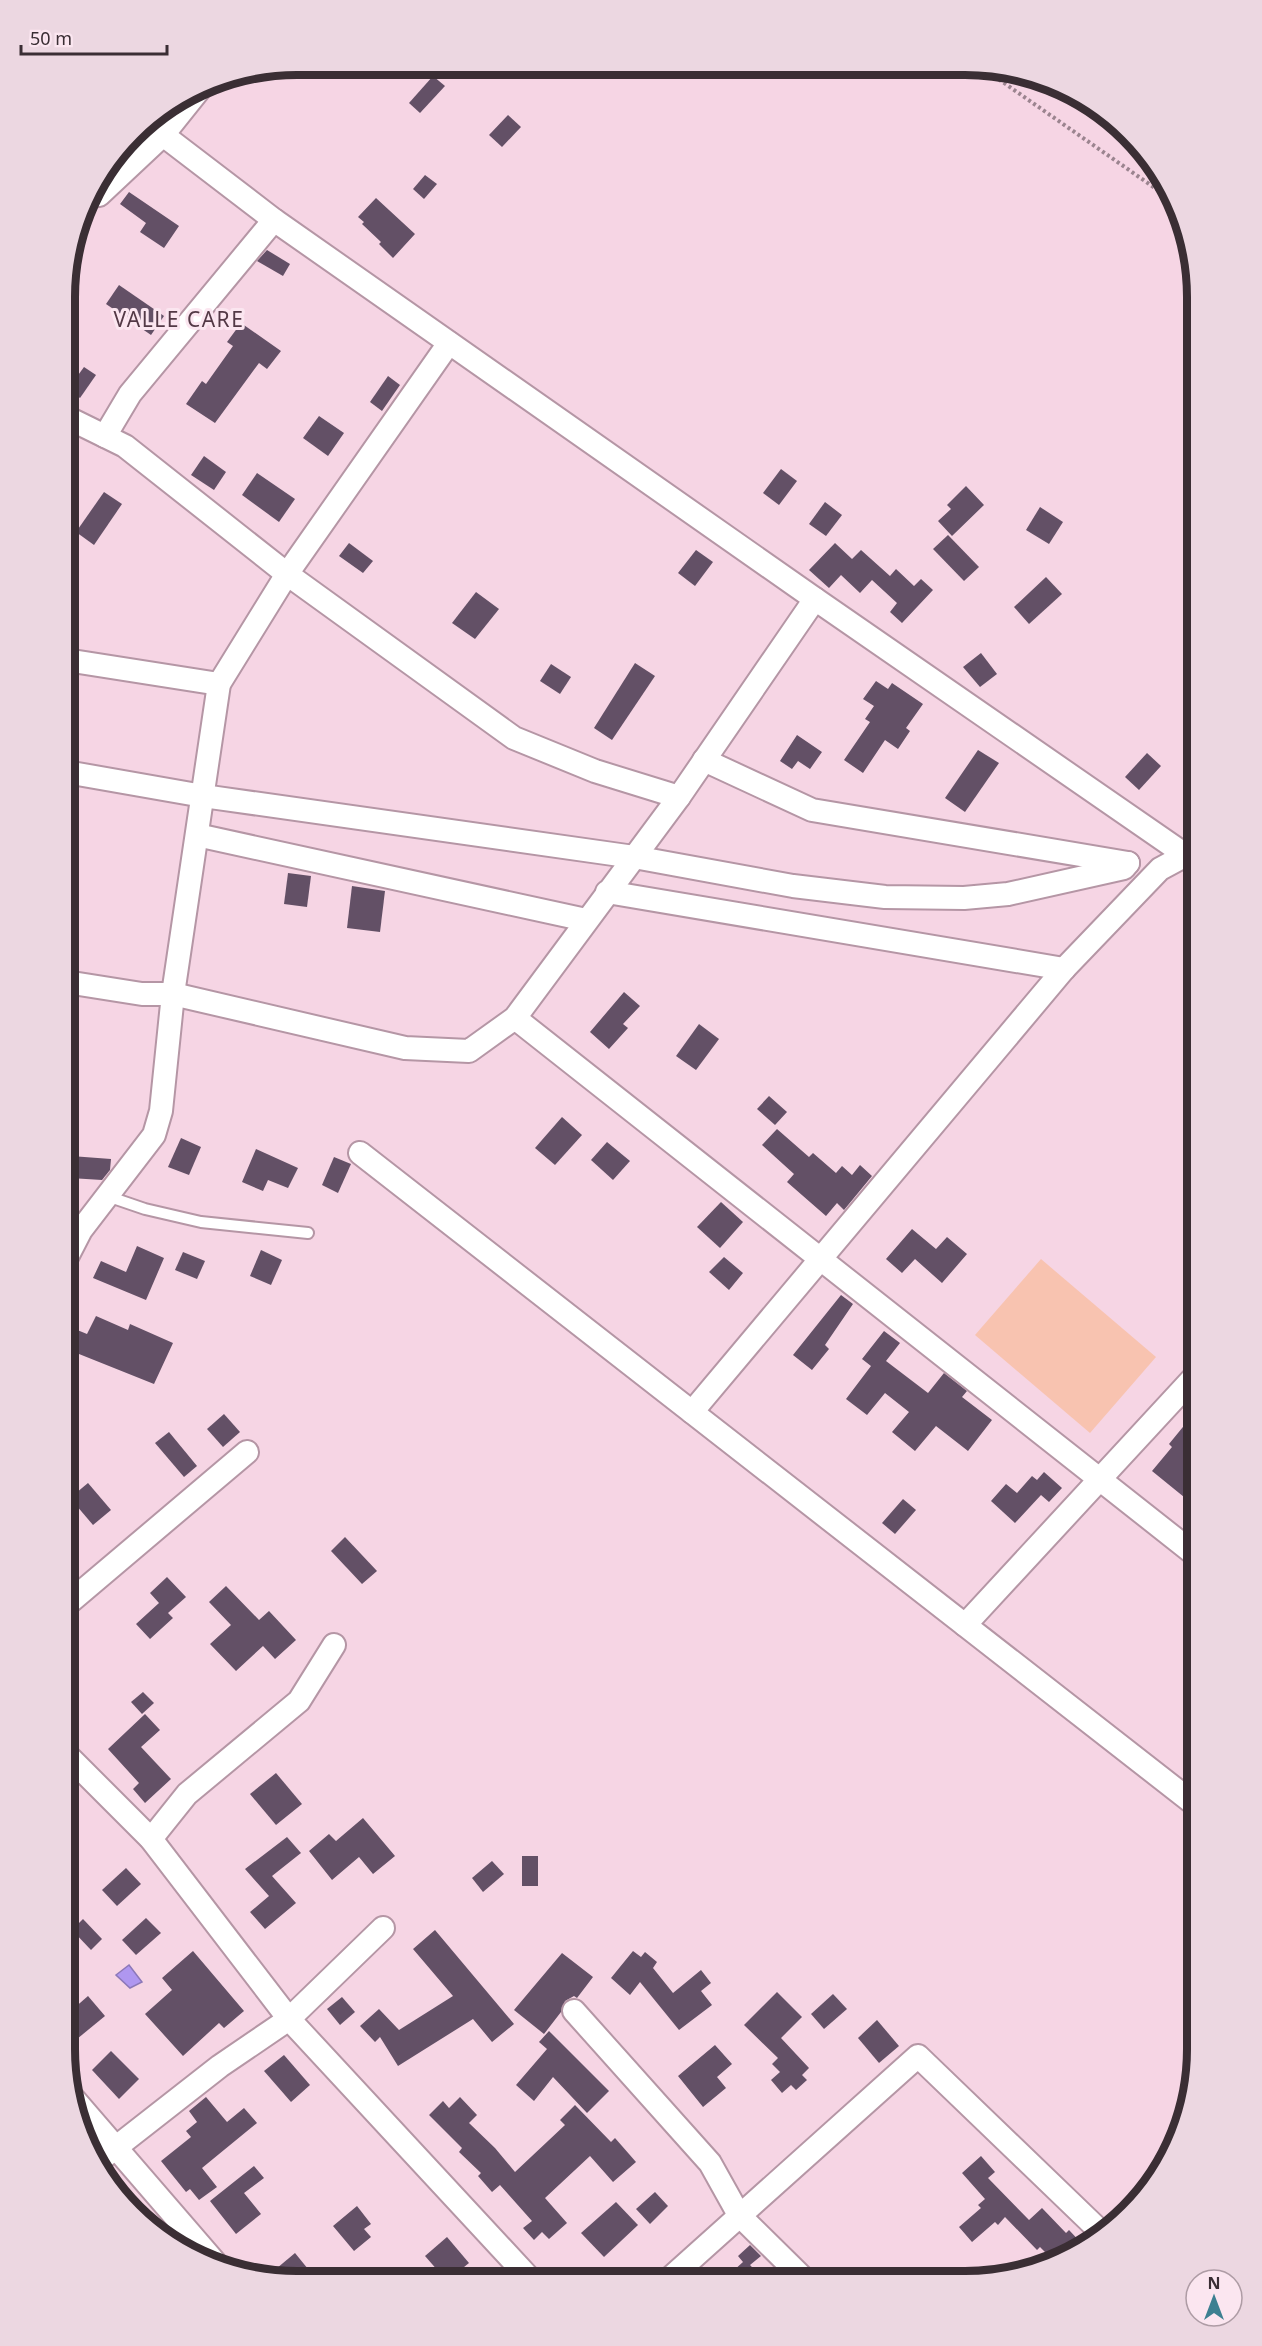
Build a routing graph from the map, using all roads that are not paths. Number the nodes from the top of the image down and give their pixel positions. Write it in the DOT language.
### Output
graph roads {
  1 [pos="189,104"];
  2 [pos="163,135"];
  3 [pos="101,193"];
  4 [pos="274,220"];
  5 [pos="449,343"];
  6 [pos="75,421"];
  7 [pos="105,436"];
  8 [pos="287,574"];
  9 [pos="814,599"];
  10 [pos="75,661"];
  11 [pos="219,684"];
  12 [pos="704,760"];
  13 [pos="75,774"];
  14 [pos="203,796"];
  15 [pos="679,797"];
  16 [pos="197,835"];
  17 [pos="1187,856"];
  18 [pos="634,857"];
  19 [pos="1187,861"];
  20 [pos="1128,862"];
  21 [pos="1160,869"];
  22 [pos="608,892"];
  23 [pos="586,920"];
  24 [pos="1064,969"];
  25 [pos="75,983"];
  26 [pos="173,994"];
  27 [pos="515,1018"];
  28 [pos="360,1153"];
  29 [pos="107,1196"];
  30 [pos="75,1226"];
  31 [pos="308,1233"];
  32 [pos="821,1259"];
  33 [pos="1187,1385"];
  34 [pos="692,1412"];
  35 [pos="247,1452"];
  36 [pos="1100,1479"];
  37 [pos="1187,1548"];
  38 [pos="75,1598"];
  39 [pos="965,1625"];
  40 [pos="334,1645"];
  41 [pos="75,1763"];
  42 [pos="1187,1798"];
  43 [pos="151,1839"];
  44 [pos="383,1928"];
  45 [pos="574,2011"];
  46 [pos="289,2019"];
  47 [pos="85,2112"];
  48 [pos="115,2149"];
  49 [pos="104,2157"];
  50 [pos="739,2215"];
  51 [pos="1096,2228"];
  52 [pos="204,2250"];
  53 [pos="523,2271"];
  54 [pos="678,2271"];
  55 [pos="796,2271"];
  1 -- 2 [label="street"];
  2 -- 3 [label="street"];
  2 -- 4 [label="street"];
  4 -- 5 [label="street"];
  4 -- 7 [label="street"];
  5 -- 8 [label="street"];
  5 -- 9 [label="street"];
  6 -- 7 [label="street"];
  7 -- 8 [label="street"];
  8 -- 11 [label="street"];
  8 -- 15 [label="street"];
  9 -- 12 [label="street"];
  9 -- 17 [label="street"];
  10 -- 11 [label="street"];
  11 -- 14 [label="street"];
  12 -- 15 [label="street"];
  12 -- 20 [label="street"];
  13 -- 14 [label="street"];
  14 -- 16 [label="street"];
  14 -- 18 [label="street"];
  15 -- 18 [label="street"];
  16 -- 23 [label="street"];
  16 -- 26 [label="street"];
  18 -- 20 [label="street"];
  18 -- 22 [label="street"];
  19 -- 21 [label="street"];
  20 -- 21 [label="street"];
  21 -- 24 [label="street"];
  22 -- 23 [label="street"];
  22 -- 24 [label="street"];
  23 -- 27 [label="street"];
  24 -- 32 [label="street"];
  25 -- 26 [label="street"];
  26 -- 27 [label="street"];
  26 -- 29 [label="street"];
  27 -- 32 [label="street"];
  28 -- 34 [label="street"];
  29 -- 30 [label="street"];
  29 -- 31 [label="lane"];
  32 -- 34 [label="street"];
  32 -- 36 [label="street"];
  33 -- 36 [label="street"];
  34 -- 39 [label="street"];
  35 -- 38 [label="street"];
  36 -- 37 [label="street"];
  36 -- 39 [label="street"];
  39 -- 42 [label="street"];
  40 -- 43 [label="street"];
  41 -- 43 [label="street"];
  43 -- 46 [label="street"];
  44 -- 46 [label="street"];
  45 -- 50 [label="street"];
  46 -- 48 [label="street"];
  46 -- 53 [label="street"];
  47 -- 48 [label="street"];
  48 -- 49 [label="street"];
  48 -- 52 [label="street"];
  50 -- 51 [label="street"];
  50 -- 54 [label="street"];
  50 -- 55 [label="street"];
}
